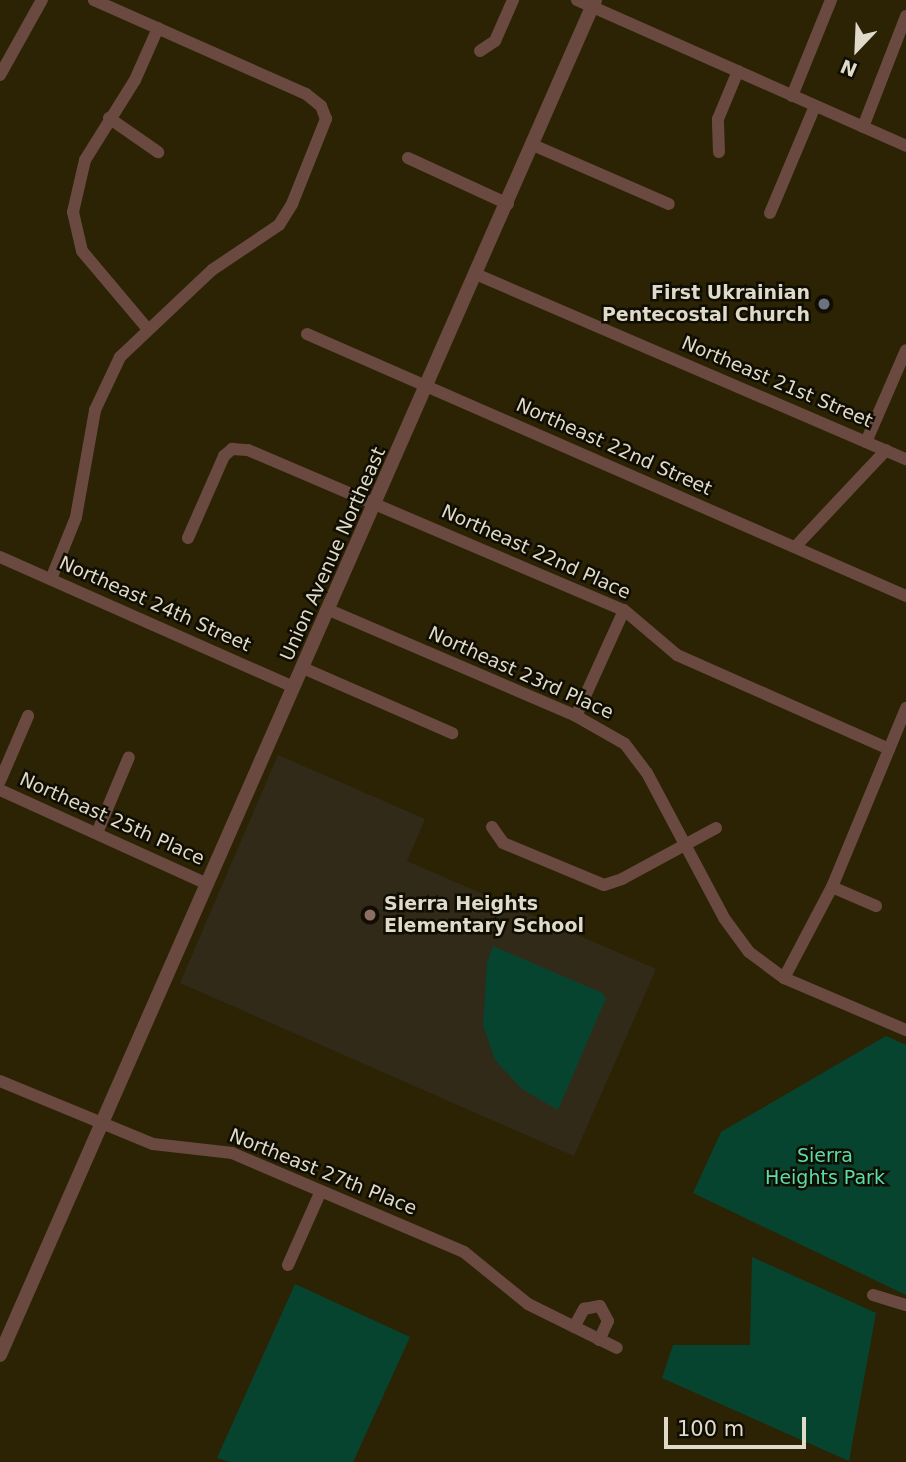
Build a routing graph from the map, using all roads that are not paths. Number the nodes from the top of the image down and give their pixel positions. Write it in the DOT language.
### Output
graph roads {
  1 [pos="42,0"];
  2 [pos="94,0"];
  3 [pos="513,0"];
  4 [pos="577,0"];
  5 [pos="831,0"];
  6 [pos="594,4"];
  7 [pos="906,16"];
  8 [pos="158,29"];
  9 [pos="480,51"];
  10 [pos="738,71"];
  11 [pos="0,75"];
  12 [pos="792,96"];
  13 [pos="815,106"];
  14 [pos="109,118"];
  15 [pos="863,127"];
  16 [pos="533,145"];
  17 [pos="906,146"];
  18 [pos="158,152"];
  19 [pos="719,152"];
  20 [pos="408,158"];
  21 [pos="508,204"];
  22 [pos="669,204"];
  23 [pos="770,213"];
  24 [pos="478,275"];
  25 [pos="146,327"];
  26 [pos="307,334"];
  27 [pos="906,350"];
  28 [pos="429,387"];
  29 [pos="866,442"];
  30 [pos="886,450"];
  31 [pos="906,459"];
  32 [pos="376,505"];
  33 [pos="188,538"];
  34 [pos="795,547"];
  35 [pos="0,557"];
  36 [pos="51,579"];
  37 [pos="906,596"];
  38 [pos="329,610"];
  39 [pos="624,610"];
  40 [pos="303,668"];
  41 [pos="294,687"];
  42 [pos="906,708"];
  43 [pos="29,716"];
  44 [pos="576,716"];
  45 [pos="452,733"];
  46 [pos="888,749"];
  47 [pos="129,757"];
  48 [pos="0,781"];
  49 [pos="0,790"];
  50 [pos="492,827"];
  51 [pos="716,828"];
  52 [pos="97,833"];
  53 [pos="685,845"];
  54 [pos="207,884"];
  55 [pos="832,887"];
  56 [pos="876,906"];
  57 [pos="784,978"];
  58 [pos="906,1030"];
  59 [pos="0,1081"];
  60 [pos="101,1122"];
  61 [pos="321,1191"];
  62 [pos="288,1265"];
  63 [pos="873,1295"];
  64 [pos="906,1305"];
  65 [pos="574,1327"];
  66 [pos="599,1340"];
  67 [pos="617,1348"];
  68 [pos="0,1355"];
  1 -- 11 [label="street"];
  2 -- 8 [label="street"];
  3 -- 9 [label="street"];
  4 -- 6 [label="street"];
  5 -- 12 [label="street"];
  6 -- 10 [label="street"];
  6 -- 16 [label="street, Union Avenue Northeast"];
  7 -- 15 [label="street"];
  8 -- 14 [label="street"];
  8 -- 25 [label="street"];
  10 -- 12 [label="street"];
  10 -- 19 [label="street"];
  12 -- 13 [label="street"];
  13 -- 15 [label="street"];
  13 -- 23 [label="street"];
  14 -- 18 [label="street"];
  14 -- 25 [label="street"];
  15 -- 17 [label="street"];
  16 -- 21 [label="street, Union Avenue Northeast"];
  16 -- 22 [label="street"];
  20 -- 21 [label="street"];
  21 -- 24 [label="street, Union Avenue Northeast"];
  24 -- 28 [label="street, Union Avenue Northeast"];
  24 -- 29 [label="street, Northeast 21st Street"];
  25 -- 36 [label="street"];
  26 -- 28 [label="street, Northeast 22nd Street"];
  27 -- 29 [label="street"];
  28 -- 32 [label="street, Union Avenue Northeast"];
  28 -- 34 [label="street, Northeast 22nd Street"];
  29 -- 30 [label="street, Northeast 21st Street"];
  30 -- 31 [label="street, Northeast 21st Street"];
  30 -- 34 [label="street"];
  32 -- 33 [label="street, Northeast 22nd Place"];
  32 -- 38 [label="street, Union Avenue Northeast"];
  32 -- 39 [label="street, Northeast 22nd Place"];
  34 -- 37 [label="street, Northeast 22nd Street"];
  35 -- 36 [label="street, Northeast 24th Street"];
  36 -- 41 [label="street, Northeast 24th Street"];
  38 -- 40 [label="street, Union Avenue Northeast"];
  38 -- 44 [label="street, Northeast 23rd Place"];
  39 -- 44 [label="street"];
  39 -- 46 [label="street, Northeast 22nd Place"];
  40 -- 41 [label="street, Union Avenue Northeast"];
  40 -- 45 [label="street"];
  41 -- 54 [label="street, Union Avenue Northeast"];
  42 -- 46 [label="street"];
  43 -- 48 [label="street"];
  44 -- 53 [label="street, Northeast 23rd Place"];
  46 -- 55 [label="street"];
  47 -- 52 [label="street"];
  49 -- 52 [label="street, Northeast 25th Place"];
  50 -- 53 [label="street"];
  51 -- 53 [label="street"];
  52 -- 54 [label="street, Northeast 25th Place"];
  53 -- 57 [label="street, Northeast 23rd Place"];
  54 -- 60 [label="street, Union Avenue Northeast"];
  55 -- 56 [label="street"];
  55 -- 57 [label="street"];
  57 -- 58 [label="street, Northeast 23rd Place"];
  59 -- 60 [label="street, Northeast 27th Place"];
  60 -- 61 [label="street, Northeast 27th Place"];
  60 -- 68 [label="street, Union Avenue Northeast"];
  61 -- 62 [label="street"];
  61 -- 65 [label="street, Northeast 27th Place"];
  63 -- 64 [label="street"];
  65 -- 66 [label="street, Northeast 27th Place"];
  65 -- 66 [label="street"];
  66 -- 67 [label="street, Northeast 27th Place"];
}
